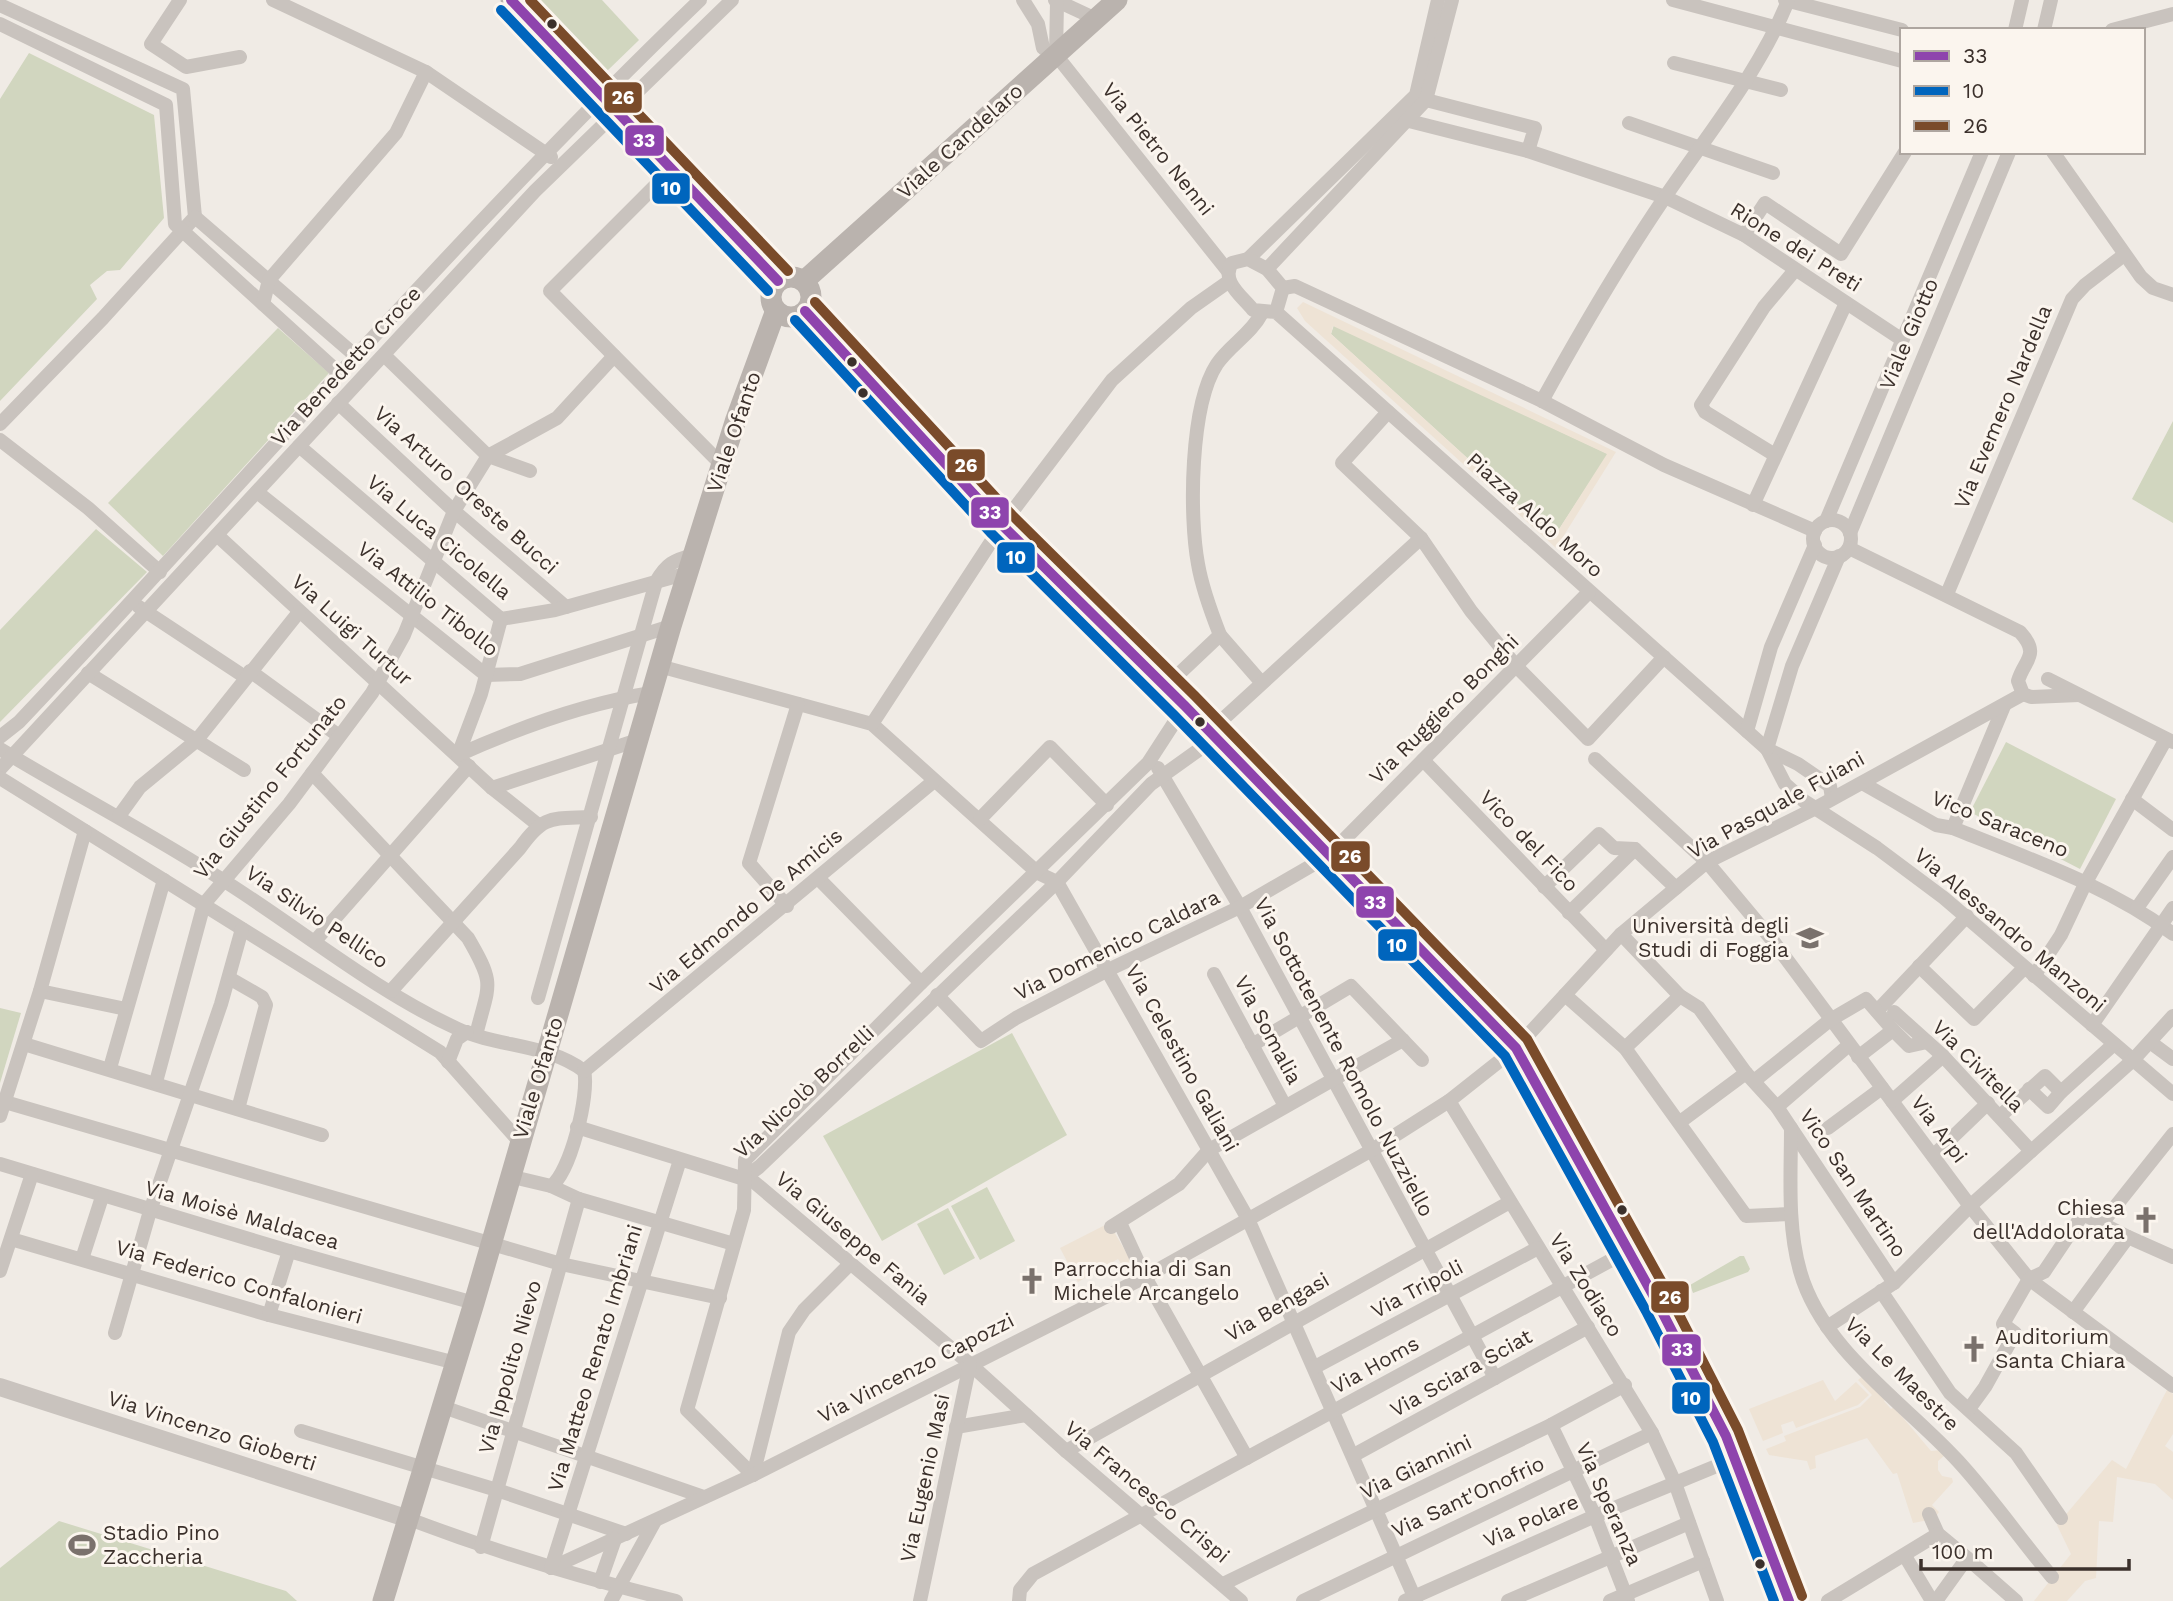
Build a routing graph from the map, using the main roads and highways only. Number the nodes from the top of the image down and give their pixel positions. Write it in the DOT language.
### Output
graph roads {
  1 [pos="511,0"];
  2 [pos="1117,0"];
  3 [pos="778,281"];
  4 [pos="804,281"];
  5 [pos="776,310"];
  6 [pos="383,1601"];
  1 -- 3 [label="main road"];
  2 -- 4 [label="main road, Viale Candelaro"];
  3 -- 4 [label="main road"];
  3 -- 5 [label="main road"];
  4 -- 5 [label="main road"];
  5 -- 6 [label="main road, Viale Ofanto"];
}
